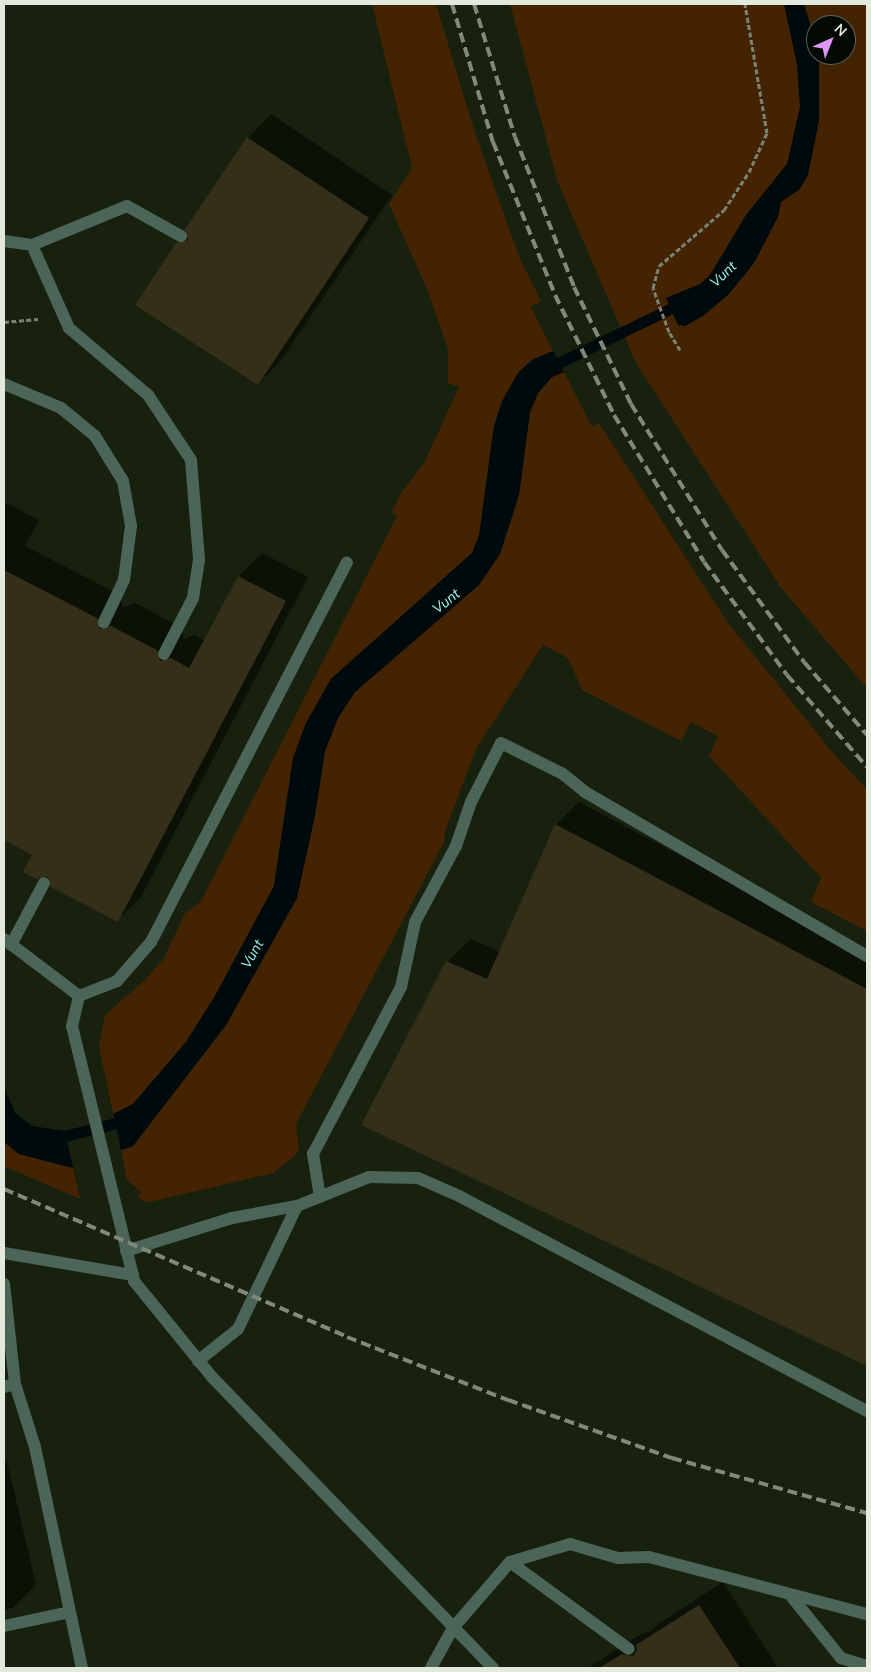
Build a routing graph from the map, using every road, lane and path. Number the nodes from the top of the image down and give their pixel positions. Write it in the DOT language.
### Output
graph roads {
  1 [pos="746,4"];
  2 [pos="181,236"];
  3 [pos="4,241"];
  4 [pos="32,245"];
  5 [pos="63,316"];
  6 [pos="4,322"];
  7 [pos="680,350"];
  8 [pos="4,384"];
  9 [pos="347,563"];
  10 [pos="104,622"];
  11 [pos="164,654"];
  12 [pos="44,883"];
  13 [pos="7,942"];
  14 [pos="867,956"];
  15 [pos="77,1001"];
  16 [pos="320,1197"];
  17 [pos="297,1206"];
  18 [pos="126,1251"];
  19 [pos="4,1253"];
  20 [pos="133,1275"];
  21 [pos="4,1284"];
  22 [pos="198,1361"];
  23 [pos="9,1386"];
  24 [pos="867,1411"];
  25 [pos="510,1562"];
  26 [pos="791,1596"];
  27 [pos="70,1612"];
  28 [pos="867,1614"];
  29 [pos="4,1626"];
  30 [pos="453,1628"];
  31 [pos="629,1649"];
  32 [pos="867,1666"];
  33 [pos="82,1668"];
  34 [pos="430,1668"];
  35 [pos="493,1668"];
  1 -- 7 [label="path"];
  2 -- 4 [label="lane"];
  3 -- 4 [label="lane"];
  4 -- 5 [label="lane"];
  5 -- 6 [label="path"];
  5 -- 11 [label="lane"];
  8 -- 10 [label="lane"];
  9 -- 15 [label="lane"];
  12 -- 13 [label="lane"];
  13 -- 15 [label="lane"];
  14 -- 16 [label="lane"];
  15 -- 18 [label="lane"];
  16 -- 17 [label="lane"];
  16 -- 24 [label="lane"];
  17 -- 18 [label="lane"];
  17 -- 22 [label="lane"];
  18 -- 20 [label="lane"];
  19 -- 20 [label="lane"];
  20 -- 22 [label="lane"];
  21 -- 23 [label="lane"];
  22 -- 30 [label="lane"];
  23 -- 27 [label="lane"];
  25 -- 26 [label="lane"];
  25 -- 30 [label="lane"];
  25 -- 31 [label="lane"];
  26 -- 28 [label="lane"];
  26 -- 32 [label="lane"];
  27 -- 29 [label="lane"];
  27 -- 33 [label="lane"];
  30 -- 34 [label="lane"];
  30 -- 35 [label="lane"];
}
